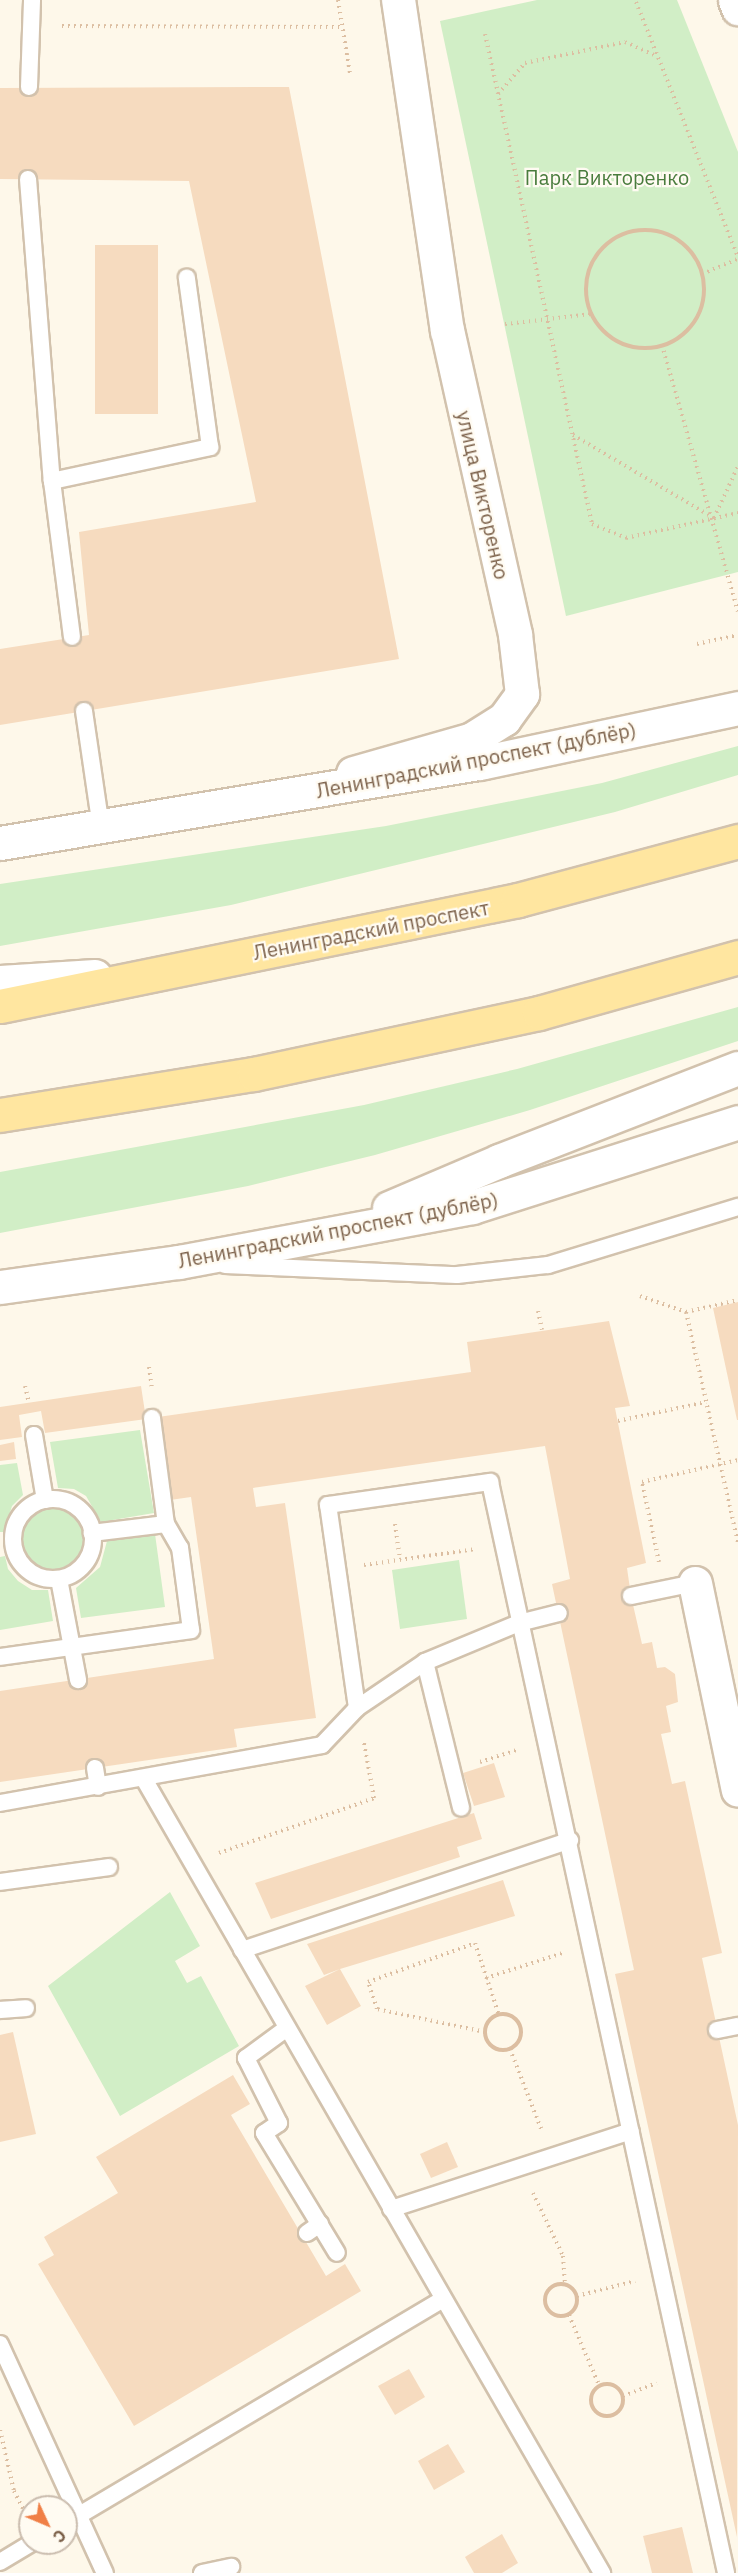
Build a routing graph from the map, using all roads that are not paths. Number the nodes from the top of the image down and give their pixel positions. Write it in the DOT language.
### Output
graph roads {
  1 [pos="32,0"];
  2 [pos="398,0"];
  3 [pos="735,0"];
  4 [pos="738,8"];
  5 [pos="29,87"];
  6 [pos="28,179"];
  7 [pos="187,278"];
  8 [pos="52,481"];
  9 [pos="72,637"];
  10 [pos="738,708"];
  11 [pos="84,711"];
  12 [pos="250,802"];
  13 [pos="101,826"];
  14 [pos="738,841"];
  15 [pos="0,843"];
  16 [pos="738,957"];
  17 [pos="150,973"];
  18 [pos="0,982"];
  19 [pos="0,1006"];
  20 [pos="738,1068"];
  21 [pos="0,1115"];
  22 [pos="738,1122"];
  23 [pos="738,1207"];
  24 [pos="337,1230"];
  25 [pos="179,1262"];
  26 [pos="0,1287"];
  27 [pos="152,1418"];
  28 [pos="34,1435"];
  29 [pos="45,1500"];
  30 [pos="166,1524"];
  31 [pos="92,1533"];
  32 [pos="7,1545"];
  33 [pos="59,1579"];
  34 [pos="680,1586"];
  35 [pos="631,1596"];
  36 [pos="559,1613"];
  37 [pos="519,1623"];
  38 [pos="72,1646"];
  39 [pos="0,1657"];
  40 [pos="425,1662"];
  41 [pos="78,1680"];
  42 [pos="357,1708"];
  43 [pos="95,1768"];
  44 [pos="144,1779"];
  45 [pos="98,1787"];
  46 [pos="738,1790"];
  47 [pos="0,1803"];
  48 [pos="461,1808"];
  49 [pos="570,1840"];
  50 [pos="108,1867"];
  51 [pos="0,1882"];
  52 [pos="242,1950"];
  53 [pos="26,2008"];
  54 [pos="0,2010"];
  55 [pos="738,2026"];
  56 [pos="287,2028"];
  57 [pos="717,2030"];
  58 [pos="631,2131"];
  59 [pos="391,2209"];
  60 [pos="337,2253"];
  61 [pos="442,2300"];
  62 [pos="0,2344"];
  63 [pos="63,2495"];
  64 [pos="78,2516"];
  65 [pos="78,2527"];
  66 [pos="18,2551"];
  67 [pos="0,2562"];
  68 [pos="231,2567"];
  69 [pos="105,2573"];
  70 [pos="202,2573"];
  71 [pos="602,2573"];
  72 [pos="726,2573"];
  1 -- 5 [label="lane"];
  2 -- 12 [label="main road, улица Викторенко"];
  3 -- 4 [label="main road"];
  6 -- 8 [label="lane"];
  7 -- 8 [label="lane"];
  8 -- 9 [label="lane"];
  10 -- 12 [label="main road, Ленинградский проспект (дублёр)"];
  11 -- 13 [label="lane"];
  12 -- 13 [label="main road, Ленинградский проспект (дублёр)"];
  13 -- 15 [label="main road, Ленинградский проспект (дублёр)"];
  14 -- 17 [label="main road, Ленинградский проспект"];
  16 -- 21 [label="main road"];
  17 -- 18 [label="main road"];
  17 -- 19 [label="main road, Ленинградский проспект"];
  20 -- 24 [label="main road"];
  22 -- 24 [label="main road, Ленинградский проспект (дублёр)"];
  23 -- 25 [label="lane"];
  24 -- 25 [label="main road, Ленинградский проспект (дублёр)"];
  25 -- 26 [label="main road, Ленинградский проспект (дублёр)"];
  27 -- 30 [label="lane"];
  28 -- 29 [label="lane"];
  29 -- 31 [label="lane"];
  29 -- 32 [label="lane"];
  30 -- 31 [label="lane"];
  30 -- 38 [label="lane"];
  31 -- 33 [label="lane"];
  32 -- 33 [label="lane"];
  33 -- 38 [label="lane"];
  34 -- 35 [label="lane"];
  34 -- 46 [label="main road"];
  36 -- 37 [label="lane"];
  37 -- 40 [label="lane"];
  37 -- 42 [label="lane"];
  37 -- 49 [label="lane"];
  38 -- 39 [label="lane"];
  38 -- 41 [label="lane"];
  40 -- 42 [label="lane"];
  40 -- 48 [label="lane"];
  42 -- 44 [label="lane"];
  43 -- 45 [label="lane"];
  44 -- 45 [label="lane"];
  44 -- 52 [label="lane"];
  45 -- 47 [label="lane"];
  49 -- 52 [label="lane"];
  49 -- 58 [label="lane"];
  50 -- 51 [label="lane"];
  52 -- 56 [label="lane"];
  53 -- 54 [label="lane"];
  55 -- 57 [label="lane"];
  56 -- 59 [label="lane"];
  56 -- 60 [label="lane"];
  58 -- 59 [label="lane"];
  58 -- 72 [label="lane"];
  59 -- 61 [label="lane"];
  61 -- 64 [label="lane"];
  61 -- 71 [label="lane"];
  62 -- 63 [label="lane"];
  65 -- 69 [label="lane"];
  66 -- 67 [label="lane"];
  68 -- 70 [label="lane"];
}
